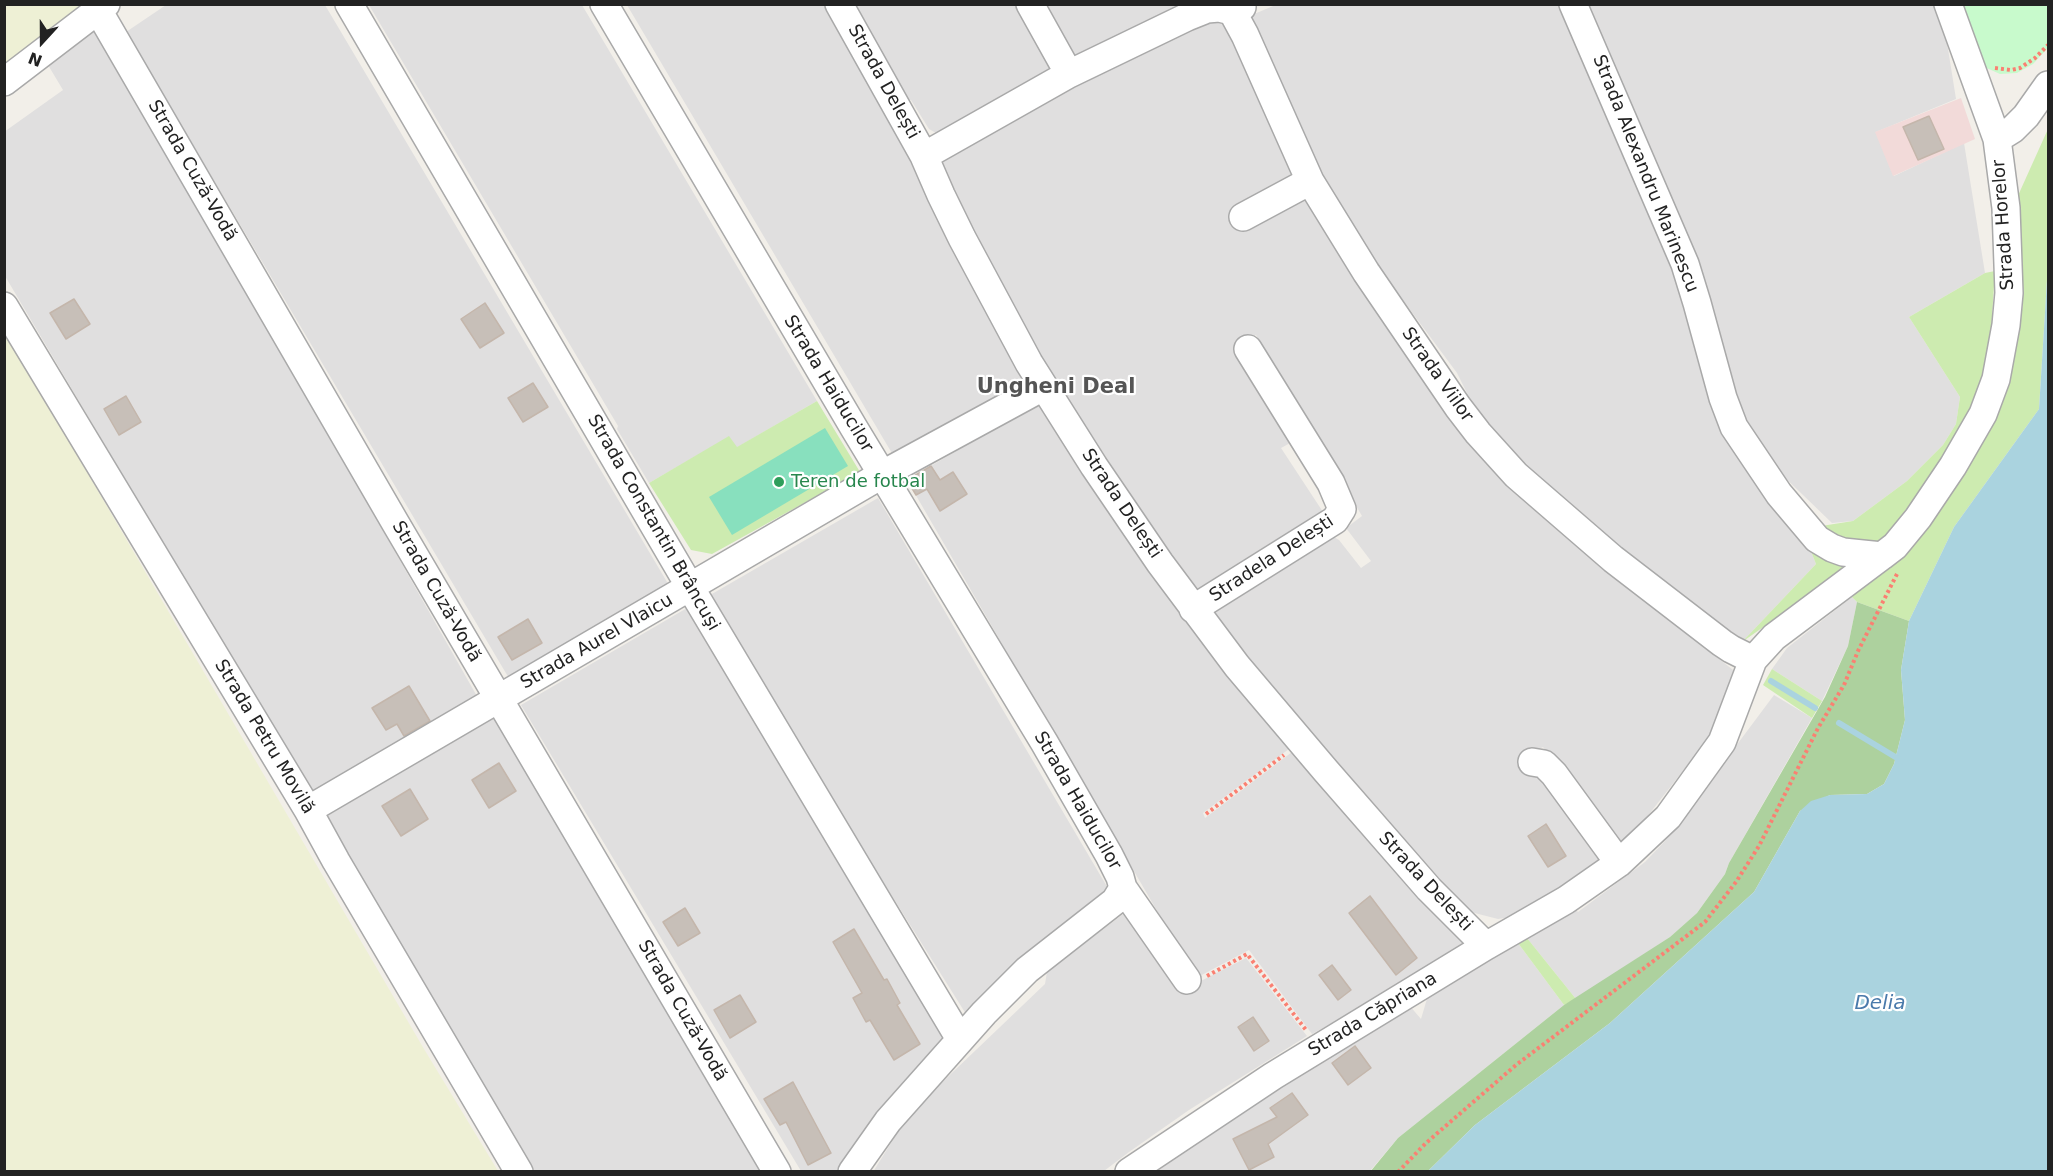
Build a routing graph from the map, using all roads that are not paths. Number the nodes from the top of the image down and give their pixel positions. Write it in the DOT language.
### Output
graph roads {
  1 [pos="350,4"];
  2 [pos="604,4"];
  3 [pos="839,4"];
  4 [pos="1030,4"];
  5 [pos="1573,4"];
  6 [pos="1948,4"];
  7 [pos="102,7"];
  8 [pos="1235,7"];
  9 [pos="1069,74"];
  10 [pos="4,82"];
  11 [pos="2049,85"];
  12 [pos="1997,140"];
  13 [pos="924,156"];
  14 [pos="1310,181"];
  15 [pos="1243,217"];
  16 [pos="4,306"];
  17 [pos="1248,349"];
  18 [pos="1043,387"];
  19 [pos="883,474"];
  20 [pos="1892,561"];
  21 [pos="690,587"];
  22 [pos="1193,609"];
  23 [pos="1753,660"];
  24 [pos="499,699"];
  25 [pos="1532,762"];
  26 [pos="308,810"];
  27 [pos="1619,863"];
  28 [pos="1123,888"];
  29 [pos="1486,946"];
  30 [pos="1187,980"];
  31 [pos="960,1040"];
  32 [pos="519,1172"];
  33 [pos="777,1172"];
  34 [pos="852,1172"];
  35 [pos="1129,1172"];
  1 -- 21 [label="street, Strada Constantin Brâncuşi"];
  2 -- 19 [label="street, Strada Haiducilor"];
  3 -- 13 [label="street, Strada Delești"];
  4 -- 9 [label="street"];
  5 -- 20 [label="street, Strada Alexandru Marinescu"];
  6 -- 12 [label="street, Strada Horelor"];
  7 -- 10 [label="street"];
  7 -- 24 [label="street, Strada Cuză-Vodă"];
  8 -- 9 [label="street"];
  8 -- 14 [label="street, Strada Viilor"];
  9 -- 13 [label="street"];
  11 -- 12 [label="street"];
  12 -- 20 [label="street, Strada Horelor"];
  13 -- 18 [label="street, Strada Delești"];
  14 -- 15 [label="street"];
  14 -- 23 [label="street, Strada Viilor"];
  16 -- 26 [label="street, Strada Petru Movilă"];
  17 -- 22 [label="street, Stradela Delești"];
  18 -- 19 [label="street, Strada Aurel Vlaicu"];
  18 -- 22 [label="street, Strada Delești"];
  19 -- 21 [label="street, Strada Aurel Vlaicu"];
  19 -- 28 [label="street, Strada Haiducilor"];
  20 -- 23 [label="street, Strada Căpriana"];
  21 -- 24 [label="street, Strada Aurel Vlaicu"];
  21 -- 31 [label="street, Strada Constantin Brâncuşi"];
  22 -- 29 [label="street, Strada Delești"];
  23 -- 27 [label="street, Strada Căpriana"];
  24 -- 26 [label="street, Strada Aurel Vlaicu"];
  24 -- 33 [label="street, Strada Cuză-Vodă"];
  25 -- 27 [label="street"];
  26 -- 32 [label="street, Strada Petru Movilă"];
  27 -- 29 [label="street, Strada Căpriana"];
  28 -- 30 [label="street, Strada Haiducilor"];
  28 -- 31 [label="street, Strada Haiducilor"];
  29 -- 35 [label="street, Strada Căpriana"];
  31 -- 34 [label="street, Strada Haiducilor"];
}
